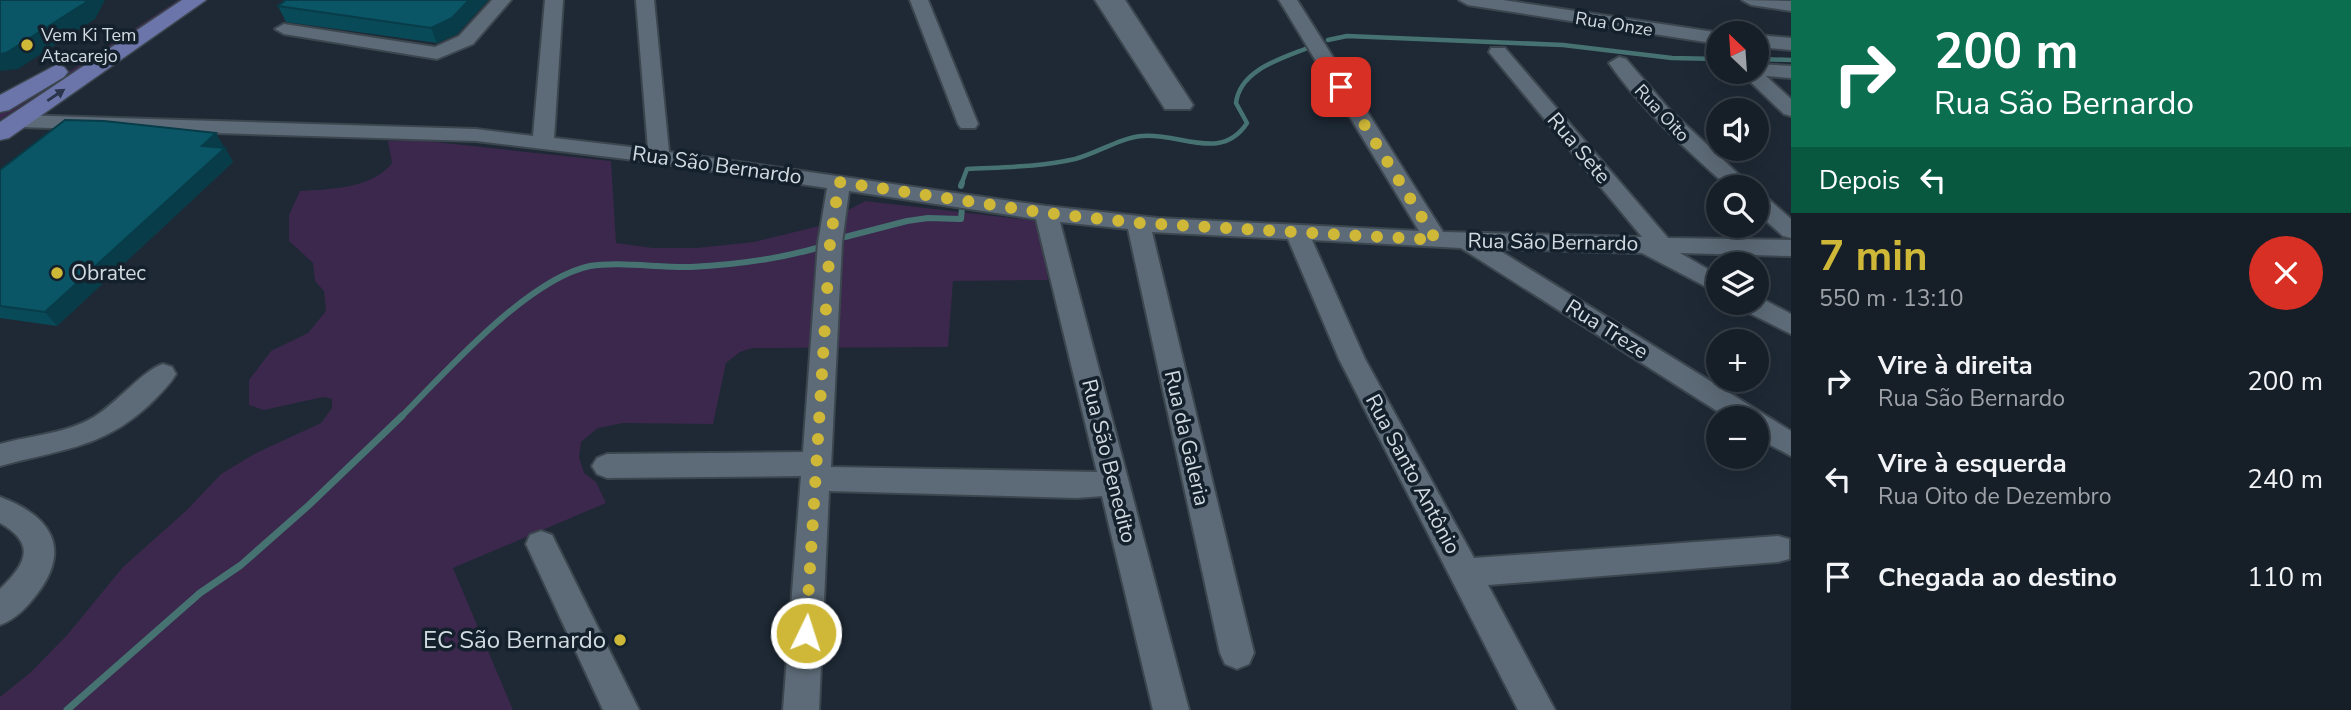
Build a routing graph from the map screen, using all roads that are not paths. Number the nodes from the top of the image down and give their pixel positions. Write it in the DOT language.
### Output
graph roads {
  1 [pos="196,0"];
  2 [pos="502,0"];
  3 [pos="554,0"];
  4 [pos="645,0"];
  5 [pos="919,0"];
  6 [pos="1104,0"];
  7 [pos="1116,0"];
  8 [pos="1288,0"];
  9 [pos="1468,0"];
  10 [pos="1751,0"];
  11 [pos="159,4"];
  12 [pos="1791,6"];
  13 [pos="284,29"];
  14 [pos="1706,36"];
  15 [pos="1769,42"];
  16 [pos="1791,44"];
  17 [pos="1499,52"];
  18 [pos="1619,63"];
  19 [pos="1769,71"];
  20 [pos="1791,72"];
  21 [pos="1763,84"];
  22 [pos="0,105"];
  23 [pos="1791,110"];
  24 [pos="968,124"];
  25 [pos="9,127"];
  26 [pos="544,142"];
  27 [pos="659,157"];
  28 [pos="1727,175"];
  29 [pos="839,182"];
  30 [pos="1769,212"];
  31 [pos="1046,213"];
  32 [pos="1138,223"];
  33 [pos="1791,231"];
  34 [pos="1297,234"];
  35 [pos="1436,240"];
  36 [pos="1465,241"];
  37 [pos="1651,243"];
  38 [pos="1791,248"];
  39 [pos="1706,277"];
  40 [pos="1769,314"];
  41 [pos="1791,326"];
  42 [pos="163,374"];
  43 [pos="1730,406"];
  44 [pos="1769,431"];
  45 [pos="1791,445"];
  46 [pos="0,455"];
  47 [pos="607,467"];
  48 [pos="816,471"];
  49 [pos="1115,483"];
  50 [pos="0,510"];
  51 [pos="541,544"];
  52 [pos="1778,549"];
  53 [pos="1464,573"];
  54 [pos="0,610"];
  55 [pos="1237,653"];
  56 [pos="621,710"];
  57 [pos="801,710"];
  58 [pos="1171,710"];
  59 [pos="1537,710"];
  25 -- 1 [label="main road, one-way"];
  2 -- 13 [label="street"];
  3 -- 26 [label="street"];
  4 -- 27 [label="street"];
  5 -- 24 [label="street"];
  6 -- 7 [label="street"];
  8 -- 35 [label="street"];
  9 -- 14 [label="street, Rua Onze"];
  10 -- 12 [label="street"];
  11 -- 22 [label="main road"];
  15 -- 16 [label="street"];
  17 -- 37 [label="street, Rua Sete"];
  18 -- 28 [label="street, Rua Oito"];
  19 -- 20 [label="street"];
  21 -- 23 [label="street"];
  25 -- 26 [label="street, Rua São Bernardo"];
  26 -- 27 [label="street, Rua São Bernardo"];
  27 -- 29 [label="street, Rua São Bernardo"];
  29 -- 31 [label="street, Rua São Bernardo"];
  29 -- 48 [label="street"];
  30 -- 33 [label="street"];
  31 -- 32 [label="street, Rua São Bernardo"];
  31 -- 49 [label="street, Rua São Benedito"];
  32 -- 34 [label="street, Rua São Bernardo"];
  32 -- 55 [label="street, Rua da Galeria"];
  34 -- 35 [label="street, Rua São Bernardo"];
  34 -- 53 [label="street, Rua Santo Antônio"];
  35 -- 36 [label="street, Rua São Bernardo"];
  36 -- 37 [label="street, Rua São Bernardo"];
  36 -- 43 [label="street, Rua Treze"];
  37 -- 38 [label="street, Rua São Bernardo"];
  37 -- 39 [label="street"];
  40 -- 41 [label="street"];
  42 -- 46 [label="street"];
  44 -- 45 [label="street"];
  47 -- 48 [label="street"];
  48 -- 49 [label="street"];
  48 -- 57 [label="street"];
  49 -- 58 [label="street, Rua São Benedito"];
  50 -- 54 [label="street"];
  51 -- 56 [label="street"];
  52 -- 53 [label="street"];
  53 -- 59 [label="street, Rua Santo Antônio"];
}
